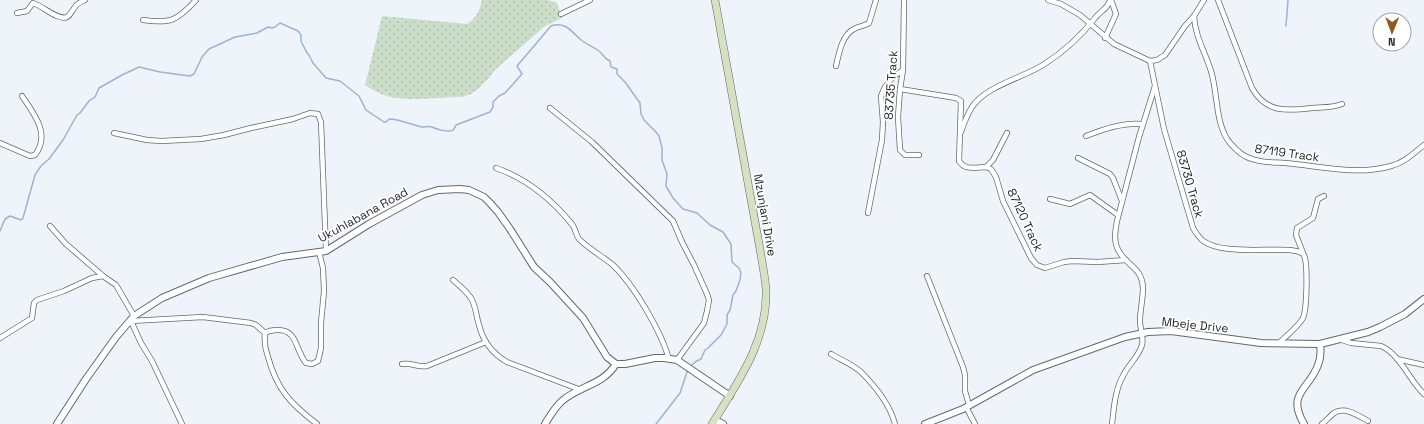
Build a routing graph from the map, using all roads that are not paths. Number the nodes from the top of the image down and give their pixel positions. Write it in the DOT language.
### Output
graph roads {
  1 [pos="85,0"];
  2 [pos="196,0"];
  3 [pos="590,0"];
  4 [pos="715,0"];
  5 [pos="876,0"];
  6 [pos="904,0"];
  7 [pos="1048,0"];
  8 [pos="1110,0"];
  9 [pos="1204,0"];
  10 [pos="1218,0"];
  11 [pos="17,13"];
  12 [pos="561,14"];
  13 [pos="1194,16"];
  14 [pos="143,20"];
  15 [pos="1091,24"];
  16 [pos="1105,38"];
  17 [pos="1150,61"];
  18 [pos="836,66"];
  19 [pos="903,70"];
  20 [pos="1155,86"];
  21 [pos="900,90"];
  22 [pos="22,96"];
  23 [pos="1342,104"];
  24 [pos="550,108"];
  25 [pos="1143,124"];
  26 [pos="114,133"];
  27 [pos="1007,133"];
  28 [pos="1086,136"];
  29 [pos="959,137"];
  30 [pos="0,143"];
  31 [pos="1424,145"];
  32 [pos="920,155"];
  33 [pos="1078,158"];
  34 [pos="986,167"];
  35 [pos="496,168"];
  36 [pos="1324,196"];
  37 [pos="1050,198"];
  38 [pos="1122,201"];
  39 [pos="868,213"];
  40 [pos="1118,215"];
  41 [pos="50,226"];
  42 [pos="323,252"];
  43 [pos="1302,253"];
  44 [pos="1126,260"];
  45 [pos="103,276"];
  46 [pos="927,276"];
  47 [pos="453,280"];
  48 [pos="1424,300"];
  49 [pos="133,319"];
  50 [pos="266,333"];
  51 [pos="1142,333"];
  52 [pos="0,338"];
  53 [pos="1339,339"];
  54 [pos="486,342"];
  55 [pos="1279,343"];
  56 [pos="1320,344"];
  57 [pos="831,354"];
  58 [pos="669,359"];
  59 [pos="1396,359"];
  60 [pos="680,362"];
  61 [pos="402,364"];
  62 [pos="616,364"];
  63 [pos="1424,366"];
  64 [pos="581,390"];
  65 [pos="1424,394"];
  66 [pos="730,396"];
  67 [pos="967,406"];
  68 [pos="1368,421"];
  69 [pos="714,422"];
  70 [pos="57,424"];
  71 [pos="182,424"];
  72 [pos="318,424"];
  73 [pos="545,424"];
  74 [pos="723,424"];
  75 [pos="895,424"];
  76 [pos="924,424"];
  77 [pos="975,424"];
  78 [pos="1112,424"];
  79 [pos="1304,424"];
  80 [pos="1322,424"];
  1 -- 11 [label="street"];
  2 -- 14 [label="street"];
  3 -- 12 [label="street"];
  4 -- 66 [label="main road, Mzunjani Drive"];
  5 -- 18 [label="street"];
  6 -- 19 [label="street, 83735 Track"];
  7 -- 15 [label="street"];
  8 -- 15 [label="street"];
  8 -- 16 [label="street"];
  9 -- 13 [label="street"];
  10 -- 23 [label="street"];
  13 -- 17 [label="street"];
  13 -- 31 [label="street, 87119 Track"];
  15 -- 16 [label="street"];
  15 -- 29 [label="street"];
  16 -- 17 [label="street"];
  17 -- 20 [label="street, 83730 Track"];
  19 -- 21 [label="street, 83735 Track"];
  19 -- 39 [label="street"];
  20 -- 25 [label="street"];
  20 -- 43 [label="street, 83730 Track"];
  21 -- 29 [label="street"];
  21 -- 32 [label="street, 83735 Track"];
  22 -- 30 [label="street"];
  24 -- 60 [label="street"];
  25 -- 28 [label="street"];
  25 -- 38 [label="street"];
  26 -- 42 [label="street"];
  27 -- 34 [label="street"];
  29 -- 34 [label="street"];
  33 -- 38 [label="street"];
  34 -- 44 [label="street, 87120 Track"];
  35 -- 58 [label="street"];
  36 -- 43 [label="street"];
  37 -- 40 [label="street"];
  38 -- 40 [label="street"];
  40 -- 44 [label="street"];
  41 -- 45 [label="street"];
  42 -- 49 [label="street, Ukuhlabana Road"];
  42 -- 50 [label="street"];
  42 -- 62 [label="street, Ukuhlabana Road"];
  43 -- 55 [label="street"];
  44 -- 51 [label="street"];
  45 -- 49 [label="street"];
  45 -- 52 [label="street"];
  46 -- 67 [label="street"];
  47 -- 54 [label="street"];
  48 -- 53 [label="street, Mbeje Drive"];
  49 -- 50 [label="street"];
  49 -- 70 [label="street, Ukuhlabana Road"];
  49 -- 71 [label="street"];
  50 -- 72 [label="street"];
  51 -- 55 [label="street, Mbeje Drive"];
  51 -- 67 [label="street, Mbeje Drive"];
  51 -- 78 [label="street"];
  53 -- 56 [label="street, Mbeje Drive"];
  53 -- 59 [label="street"];
  54 -- 61 [label="street"];
  54 -- 64 [label="street"];
  55 -- 56 [label="street, Mbeje Drive"];
  56 -- 79 [label="street"];
  57 -- 75 [label="street"];
  58 -- 60 [label="street"];
  58 -- 62 [label="street"];
  59 -- 63 [label="street"];
  59 -- 65 [label="street"];
  60 -- 66 [label="street"];
  62 -- 64 [label="street"];
  64 -- 73 [label="street"];
  66 -- 69 [label="main road, Mzunjani Drive"];
  67 -- 76 [label="street, Mbeje Drive"];
  67 -- 77 [label="street"];
  68 -- 80 [label="street"];
  69 -- 74 [label="street"];
}
